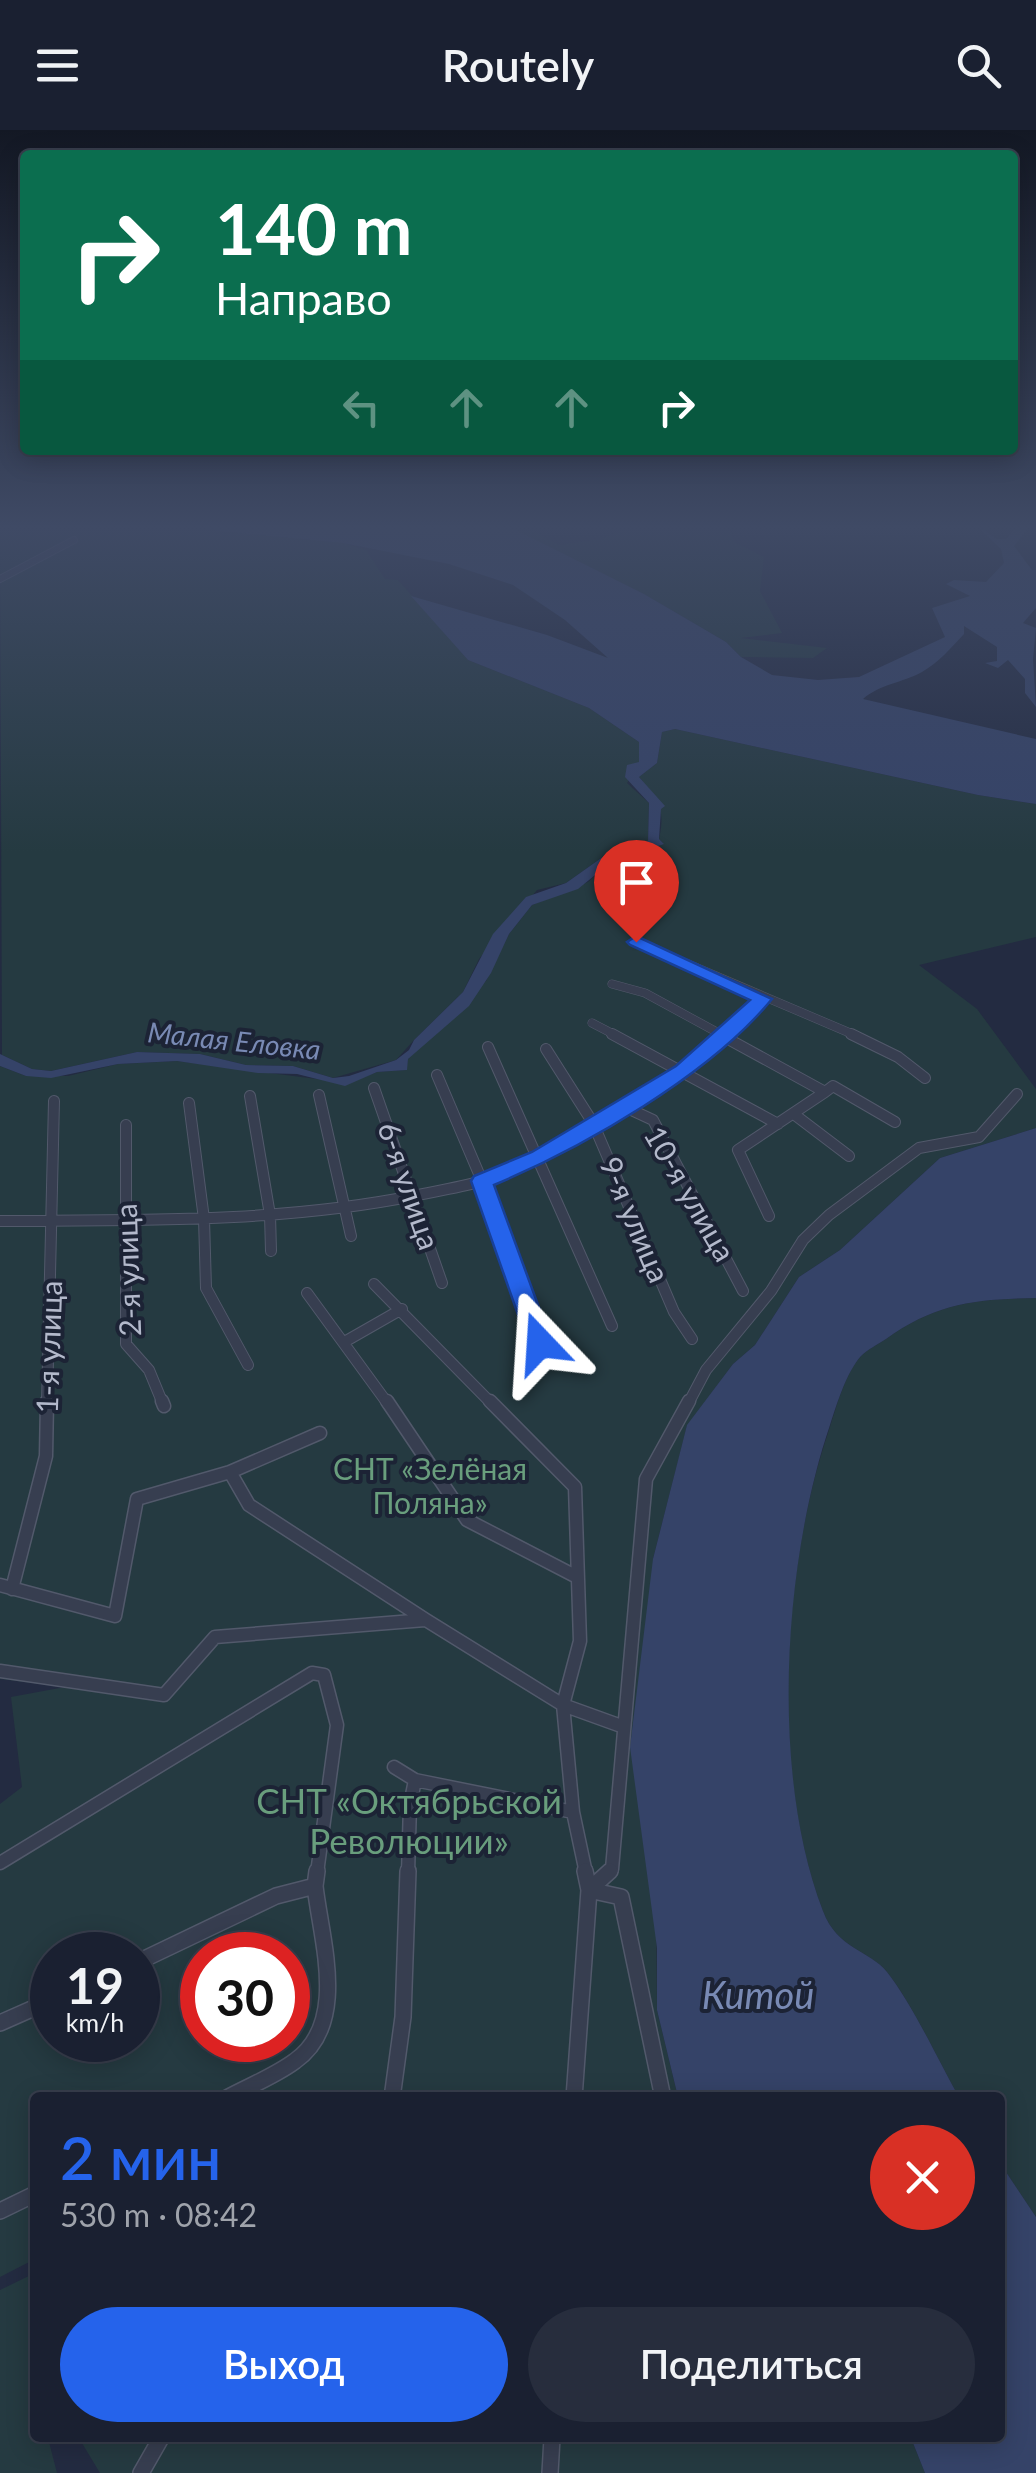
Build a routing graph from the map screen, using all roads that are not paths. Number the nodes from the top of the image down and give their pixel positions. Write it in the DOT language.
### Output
graph roads {
  1 [pos="636,942"];
  2 [pos="612,984"];
  3 [pos="762,999"];
  4 [pos="592,1023"];
  5 [pos="722,1032"];
  6 [pos="488,1047"];
  7 [pos="546,1049"];
  8 [pos="682,1071"];
  9 [pos="437,1075"];
  10 [pos="924,1078"];
  11 [pos="374,1088"];
  12 [pos="826,1092"];
  13 [pos="319,1094"];
  14 [pos="1016,1094"];
  15 [pos="250,1096"];
  16 [pos="54,1101"];
  17 [pos="188,1103"];
  18 [pos="625,1106"];
  19 [pos="795,1115"];
  20 [pos="593,1122"];
  21 [pos="896,1122"];
  22 [pos="778,1124"];
  23 [pos="126,1125"];
  24 [pos="849,1156"];
  25 [pos="540,1158"];
  26 [pos="482,1181"];
  27 [pos="414,1198"];
  28 [pos="344,1210"];
  29 [pos="270,1215"];
  30 [pos="769,1216"];
  31 [pos="125,1220"];
  32 [pos="204,1220"];
  33 [pos="0,1221"];
  34 [pos="54,1222"];
  35 [pos="351,1236"];
  36 [pos="271,1251"];
  37 [pos="442,1283"];
  38 [pos="374,1284"];
  39 [pos="743,1291"];
  40 [pos="307,1293"];
  41 [pos="402,1310"];
  42 [pos="612,1326"];
  43 [pos="692,1339"];
  44 [pos="346,1341"];
  45 [pos="540,1343"];
  46 [pos="248,1365"];
  47 [pos="164,1406"];
  48 [pos="320,1433"];
  49 [pos="230,1472"];
  50 [pos="577,1577"];
  51 [pos="6,1587"];
  52 [pos="426,1620"];
  53 [pos="0,1671"];
  54 [pos="563,1705"];
  55 [pos="624,1726"];
  56 [pos="394,1767"];
  57 [pos="415,1780"];
  58 [pos="573,1812"];
  59 [pos="0,1862"];
  60 [pos="315,1886"];
  61 [pos="589,1890"];
  62 [pos="160,1951"];
  63 [pos="30,2010"];
  64 [pos="0,2023"];
  65 [pos="239,2092"];
  66 [pos="393,2092"];
  67 [pos="574,2092"];
  68 [pos="661,2092"];
  69 [pos="30,2196"];
  70 [pos="0,2210"];
  71 [pos="159,2442"];
  72 [pos="552,2442"];
  73 [pos="141,2473"];
  74 [pos="550,2473"];
  1 -- 3 [label="street"];
  2 -- 5 [label="street"];
  3 -- 5 [label="street"];
  3 -- 10 [label="street"];
  4 -- 8 [label="street"];
  5 -- 8 [label="street"];
  5 -- 12 [label="street"];
  6 -- 25 [label="street"];
  7 -- 20 [label="street, 9-я улица"];
  8 -- 18 [label="street"];
  8 -- 22 [label="street"];
  9 -- 26 [label="street"];
  11 -- 27 [label="street, 6-я улица"];
  12 -- 19 [label="street"];
  12 -- 21 [label="street"];
  13 -- 28 [label="street"];
  14 -- 55 [label="street"];
  15 -- 29 [label="street"];
  16 -- 34 [label="street, 1-я улица"];
  17 -- 32 [label="street"];
  18 -- 20 [label="street"];
  18 -- 39 [label="street, 10-я улица"];
  19 -- 22 [label="street"];
  19 -- 24 [label="street"];
  20 -- 25 [label="street"];
  20 -- 43 [label="street, 9-я улица"];
  22 -- 30 [label="street"];
  23 -- 31 [label="street, 2-я улица"];
  25 -- 26 [label="street"];
  25 -- 42 [label="street"];
  26 -- 27 [label="street"];
  26 -- 45 [label="street"];
  27 -- 28 [label="street"];
  27 -- 37 [label="street, 6-я улица"];
  28 -- 29 [label="street"];
  28 -- 35 [label="street"];
  29 -- 32 [label="street"];
  29 -- 36 [label="street"];
  31 -- 32 [label="street"];
  31 -- 34 [label="street"];
  31 -- 47 [label="street, 2-я улица"];
  32 -- 46 [label="street"];
  33 -- 34 [label="street"];
  34 -- 51 [label="street, 1-я улица"];
  38 -- 41 [label="street"];
  40 -- 44 [label="street"];
  41 -- 44 [label="street"];
  41 -- 50 [label="street"];
  44 -- 50 [label="street"];
  48 -- 49 [label="street"];
  49 -- 51 [label="street"];
  49 -- 52 [label="street"];
  50 -- 54 [label="street"];
  52 -- 53 [label="street"];
  52 -- 54 [label="street"];
  54 -- 55 [label="street"];
  54 -- 58 [label="street"];
  55 -- 61 [label="street"];
  56 -- 57 [label="street"];
  57 -- 58 [label="street"];
  57 -- 66 [label="street"];
  58 -- 61 [label="street"];
  59 -- 60 [label="street"];
  60 -- 62 [label="street"];
  60 -- 65 [label="street"];
  61 -- 67 [label="street"];
  61 -- 68 [label="street"];
  63 -- 64 [label="street"];
  69 -- 70 [label="street"];
  71 -- 73 [label="street"];
  72 -- 74 [label="street"];
}
